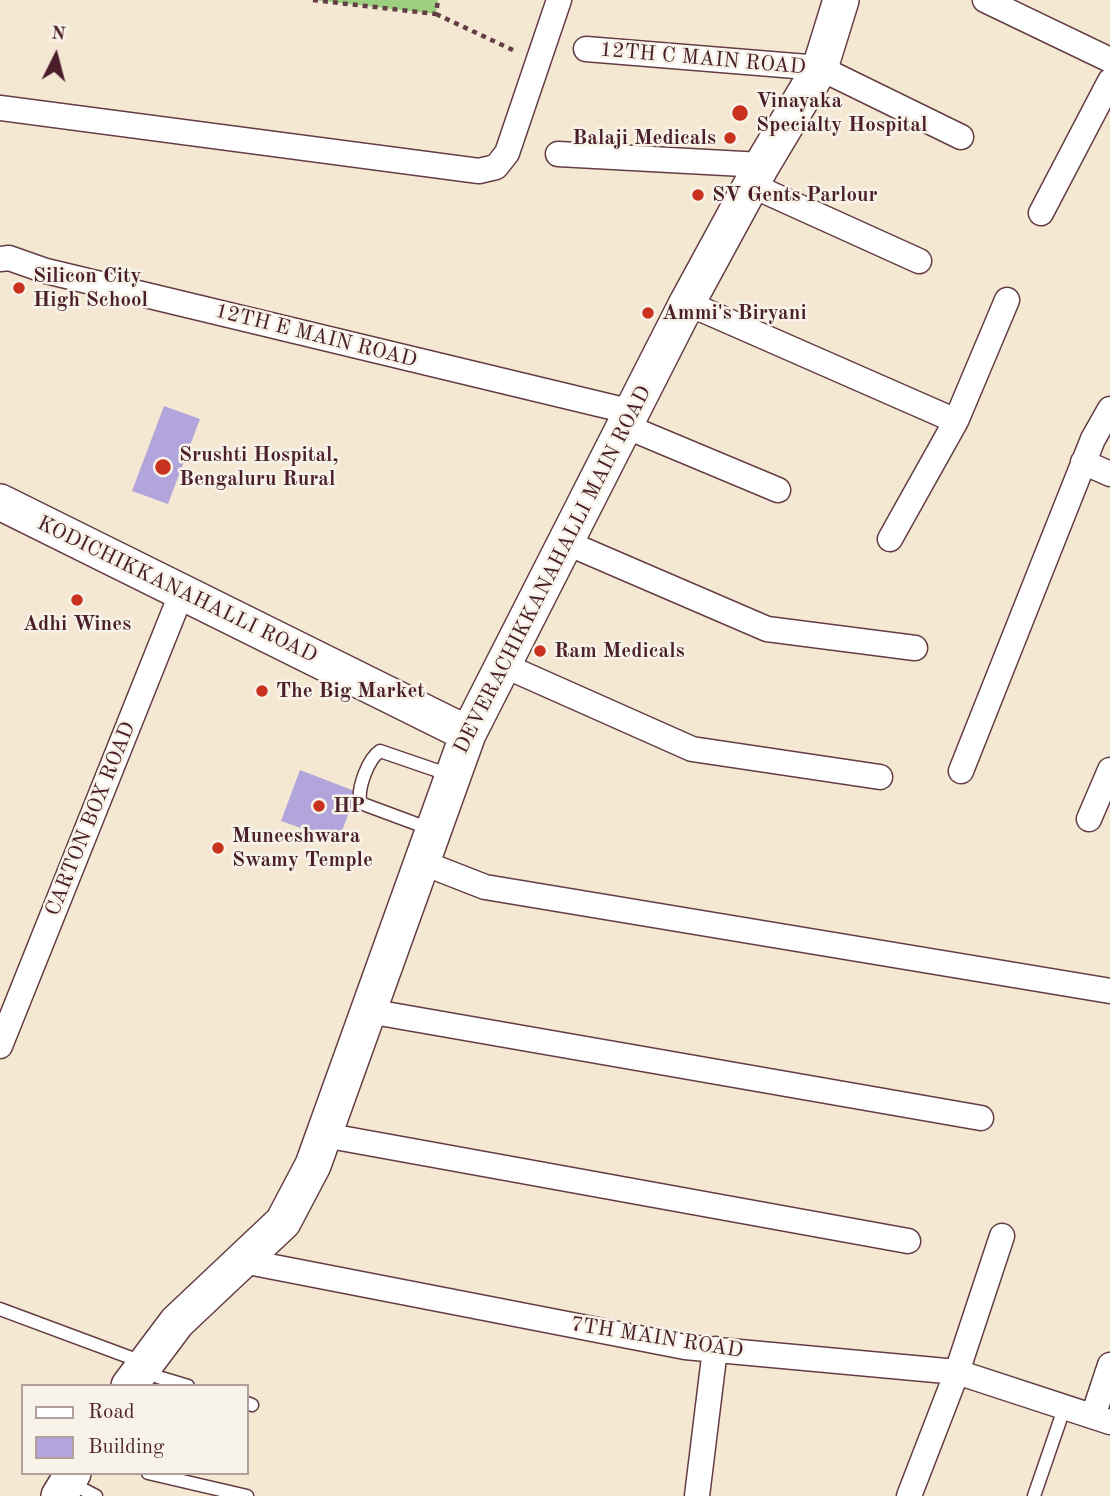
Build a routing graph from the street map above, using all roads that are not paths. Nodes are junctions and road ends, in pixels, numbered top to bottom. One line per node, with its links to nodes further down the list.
1 (559, 0): 8 (street)
2 (841, 0): 6 (street, DEVERACHIKKANAHALLI MAIN ROAD)
3 (985, 0): 5 (street)
4 (586, 49): 6 (street, 12TH C MAIN ROAD)
5 (1110, 60)
6 (820, 68): 9 (street); 11 (street, DEVERACHIKKANAHALLI MAIN ROAD)
7 (1110, 81): 12 (street)
8 (0, 108)
9 (961, 137)
10 (558, 154): 11 (street)
11 (757, 175): 14 (street); 16 (street, DEVERACHIKKANAHALLI MAIN ROAD)
12 (1041, 213)
13 (0, 259): 18 (street, 12TH E MAIN ROAD)
14 (919, 261)
15 (1007, 300): 19 (street)
16 (687, 303): 18 (street, DEVERACHIKKANAHALLI MAIN ROAD); 19 (street)
17 (1110, 409): 20 (street)
18 (629, 419): 22 (street, 12TH E MAIN ROAD); 25 (street, DEVERACHIKKANAHALLI MAIN ROAD)
19 (956, 421): 24 (street)
20 (1083, 463): 21 (street); 31 (street)
21 (1110, 474)
22 (778, 490)
23 (0, 502): 26 (street, KODICHIKKANAHALLI ROAD)
24 (890, 540)
25 (565, 542): 27 (street); 28 (street, DEVERACHIKKANAHALLI MAIN ROAD)
26 (182, 592): 29 (street, KODICHIKKANAHALLI ROAD); 39 (street, CARTON BOX ROAD)
27 (915, 648)
28 (503, 665): 29 (street, DEVERACHIKKANAHALLI MAIN ROAD); 33 (street)
29 (468, 734): 32 (street, DEVERACHIKKANAHALLI MAIN ROAD)
30 (1110, 770): 34 (street)
31 (961, 771)
32 (452, 776): 35 (street, DEVERACHIKKANAHALLI MAIN ROAD); 35 (lane)
33 (880, 777)
34 (1089, 819)
35 (433, 830): 36 (street, DEVERACHIKKANAHALLI MAIN ROAD)
36 (421, 862): 37 (street); 38 (street, DEVERACHIKKANAHALLI MAIN ROAD)
37 (1110, 991)
38 (368, 1011): 40 (street); 41 (street, DEVERACHIKKANAHALLI MAIN ROAD)
39 (0, 1045)
40 (981, 1118)
41 (324, 1135): 43 (street); 44 (street, DEVERACHIKKANAHALLI MAIN ROAD)
42 (1002, 1236): 48 (street)
43 (908, 1241)
44 (243, 1261): 46 (street, 7TH MAIN ROAD); 49 (street, DEVERACHIKKANAHALLI MAIN ROAD)
45 (0, 1309): 49 (lane)
46 (715, 1349): 48 (street, 7TH MAIN ROAD); 56 (street)
47 (1110, 1365): 52 (street)
48 (957, 1372): 51 (street, 7TH MAIN ROAD); 57 (street)
49 (137, 1375): 50 (lane)
50 (181, 1384)
51 (1065, 1406): 52 (street, 7TH MAIN ROAD); 58 (lane)
52 (1102, 1419)
53 (155, 1475): 54 (lane)
54 (217, 1493): 55 (lane)
55 (247, 1496)
56 (697, 1496)
57 (909, 1496)
58 (1034, 1496)

